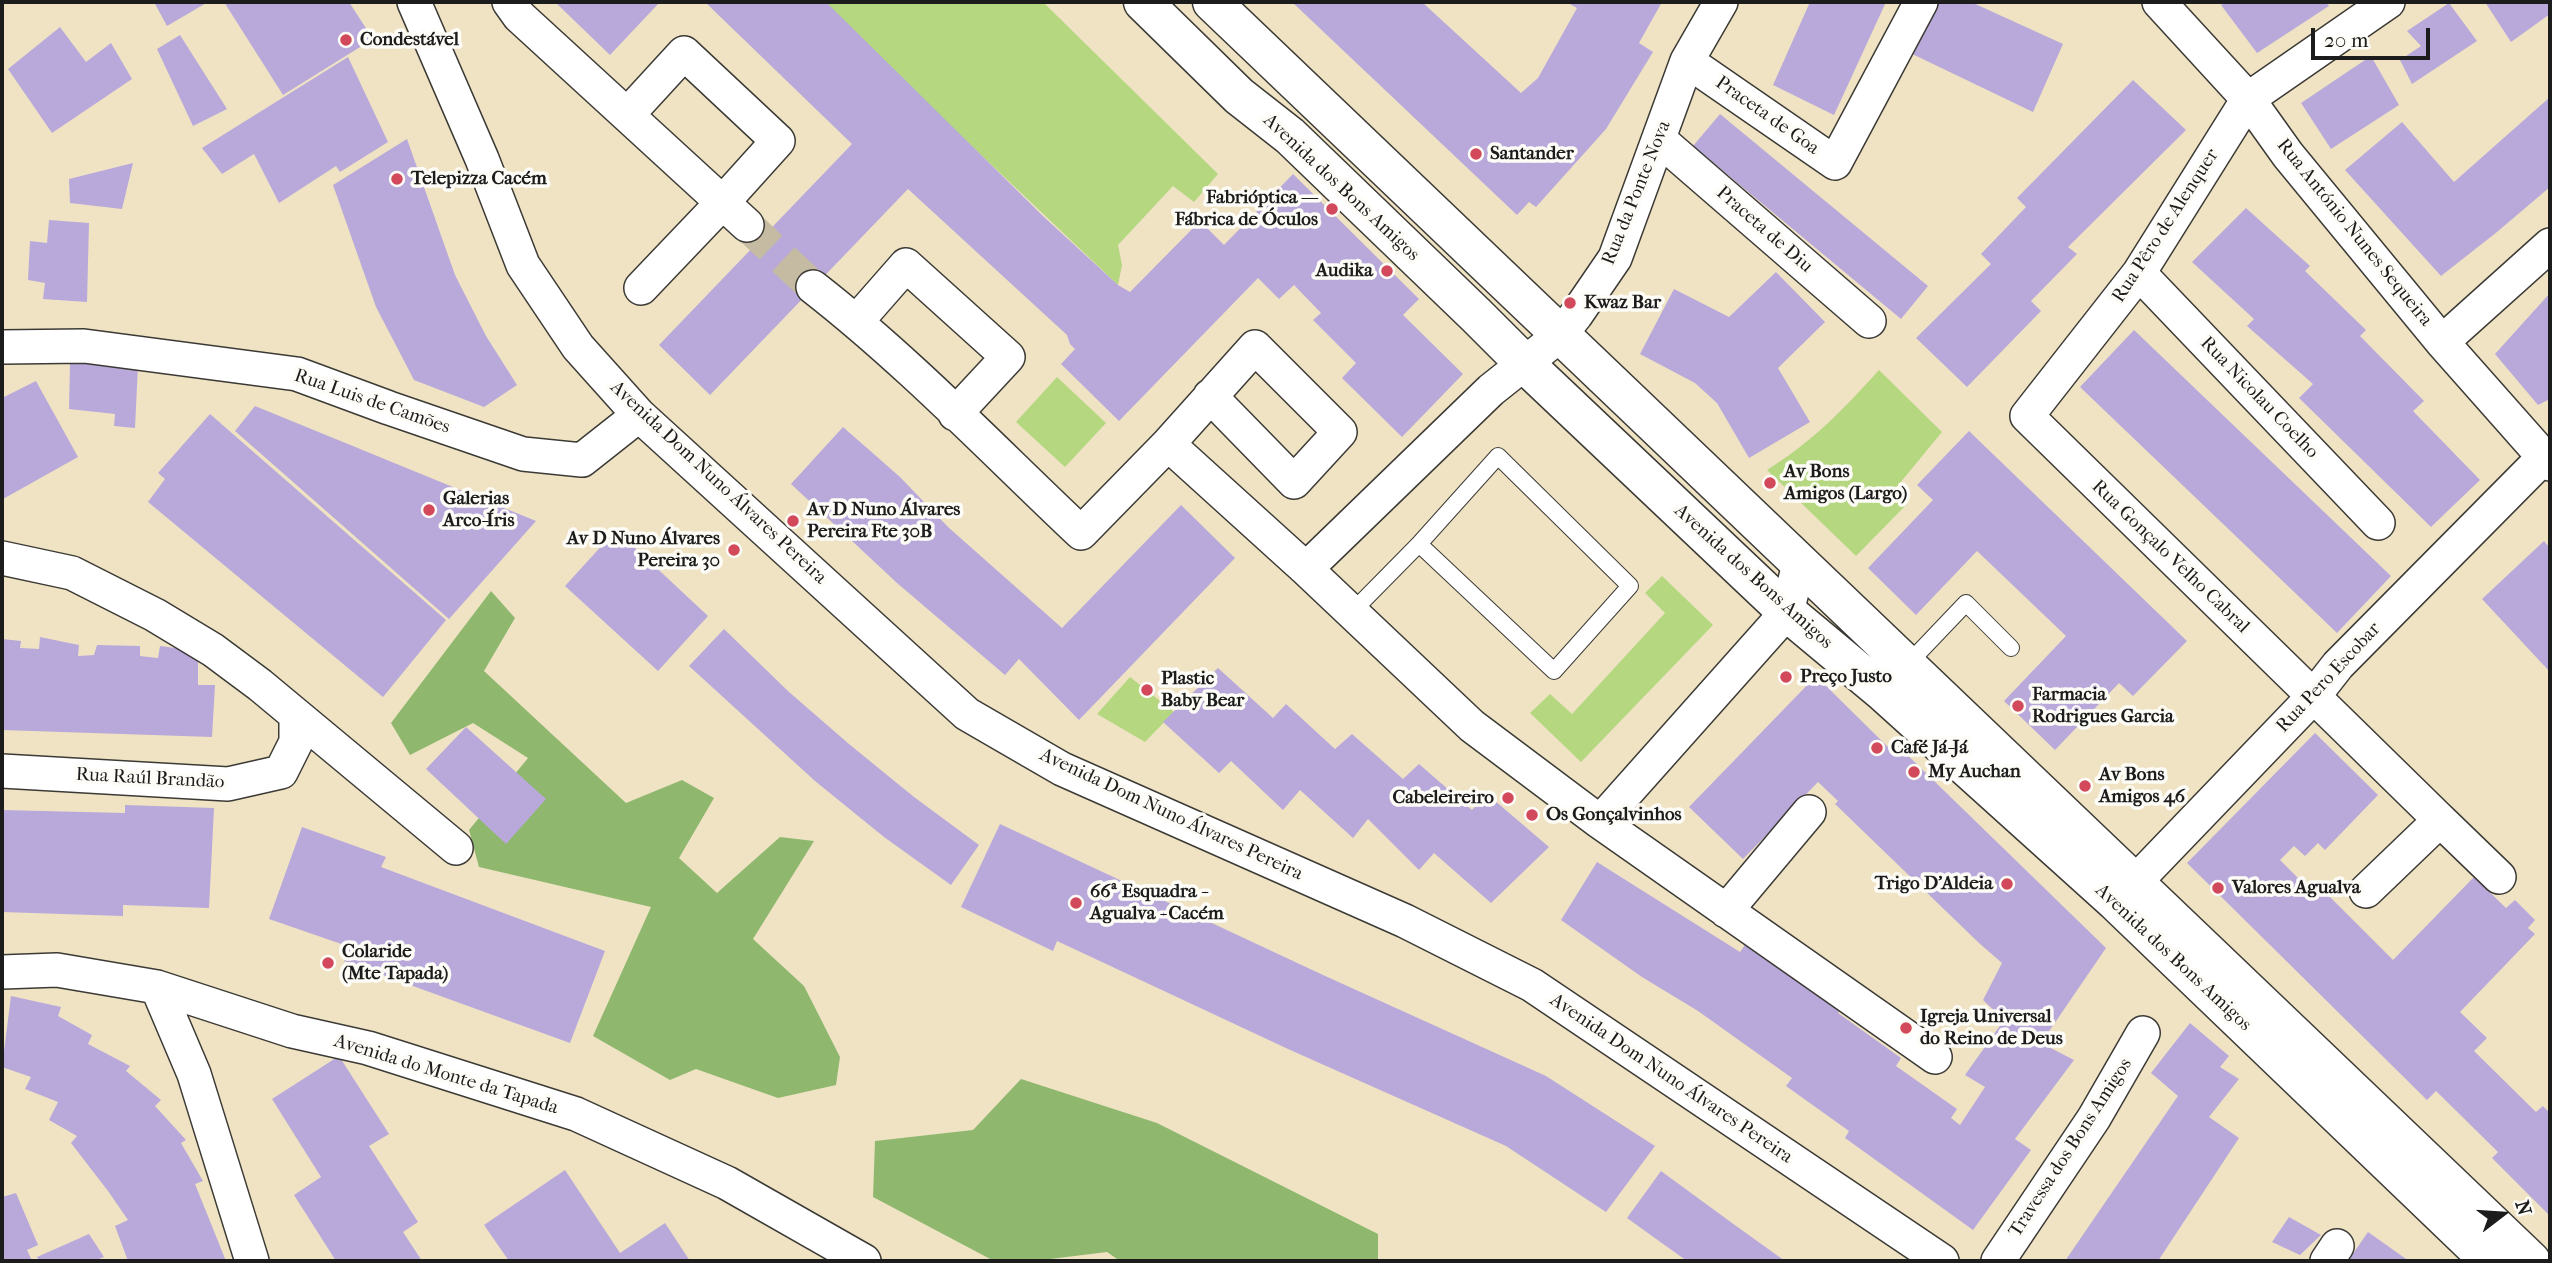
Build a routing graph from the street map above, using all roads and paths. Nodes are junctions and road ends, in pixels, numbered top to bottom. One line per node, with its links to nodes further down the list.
1 (414, 2): 27 (street, Avenida Dom Nuno Álvares Pereira)
2 (509, 2): 11 (street)
3 (1143, 2): 24 (main road, Avenida dos Bons Amigos)
4 (1212, 2): 21 (main road, Avenida dos Bons Amigos)
5 (1721, 2): 9 (street, Rua da Ponte Nova)
6 (1921, 2): 9 (street, Praceta de Goa)
7 (2159, 2): 10 (street, Rua António Nunes Sequeira)
8 (2388, 2): 10 (street)
9 (1687, 61): 12 (street, Rua da Ponte Nova)
10 (2248, 99): 16 (street, Rua Pêro de Alenquer); 22 (street, Rua António Nunes Sequeira)
11 (628, 114): 13 (street); 13 (street)
12 (1660, 140): 19 (street, Praceta de Diu); 21 (street, Rua da Ponte Nova)
13 (723, 202): 14 (street); 18 (street)
14 (747, 225)
15 (2550, 245): 22 (street)
16 (2139, 273): 28 (street, Rua Pêro de Alenquer); 31 (street, Rua Nicolau Coelho)
17 (813, 287): 20 (street)
18 (641, 288)
19 (1869, 321)
20 (856, 322): 26 (street); 26 (street)
21 (1559, 336): 24 (street, Rua da Ponte Nova); 34 (main road, Avenida dos Bons Amigos)
22 (2442, 342): 30 (street, Rua António Nunes Sequeira)
23 (2, 347): 27 (street, Rua Luis de Camões)
24 (1525, 365): 35 (street, Rua da Ponte Nova); 36 (main road, Avenida dos Bons Amigos)
25 (1210, 396): 29 (street)
26 (955, 414): 29 (street)
27 (639, 415): 57 (street, Avenida Dom Nuno Álvares Pereira)
28 (2027, 416): 40 (street, Rua Gonçalo Velho Cabral)
29 (1168, 444): 35 (street)
30 (2547, 460): 40 (street, Rua Pero Escobar)
31 (2378, 523)
32 (1419, 544): 32 (lane); 37 (lane)
33 (2, 558): 41 (street)
34 (1799, 564): 36 (street); 39 (main road, Avenida dos Bons Amigos)
35 (1306, 569): 37 (street)
36 (1787, 612): 39 (main road, Avenida dos Bons Amigos); 45 (street)
37 (1351, 613): 45 (street)
38 (2011, 648): 39 (lane)
39 (1894, 679): 49 (main road, Avenida dos Bons Amigos)
40 (2312, 697): 44 (street, Rua Gonçalo Velho Cabral); 49 (street, Rua Pero Escobar)
41 (296, 716): 42 (street, Rua Raúl Brandão); 46 (street)
42 (2, 771)
43 (1809, 812): 50 (street)
44 (2440, 820): 47 (street, Rua Gonçalo Velho Cabral); 48 (street)
45 (1600, 822): 50 (street)
46 (456, 848)
47 (2500, 877)
48 (2366, 891)
49 (2126, 892): 59 (main road, Avenida dos Bons Amigos); 60 (main road, Avenida dos Bons Amigos)
50 (1726, 911): 54 (street)
51 (2, 972): 52 (street, Avenida do Monte da Tapada)
52 (158, 987): 55 (street); 56 (street, Avenida do Monte da Tapada)
53 (2143, 1033): 58 (street, Travessa dos Bons Amigos)
54 (1935, 1057)
55 (252, 1261)
56 (864, 1261)
57 (1942, 1261)
58 (1998, 1261)
59 (2490, 1261)
60 (2531, 1261)

